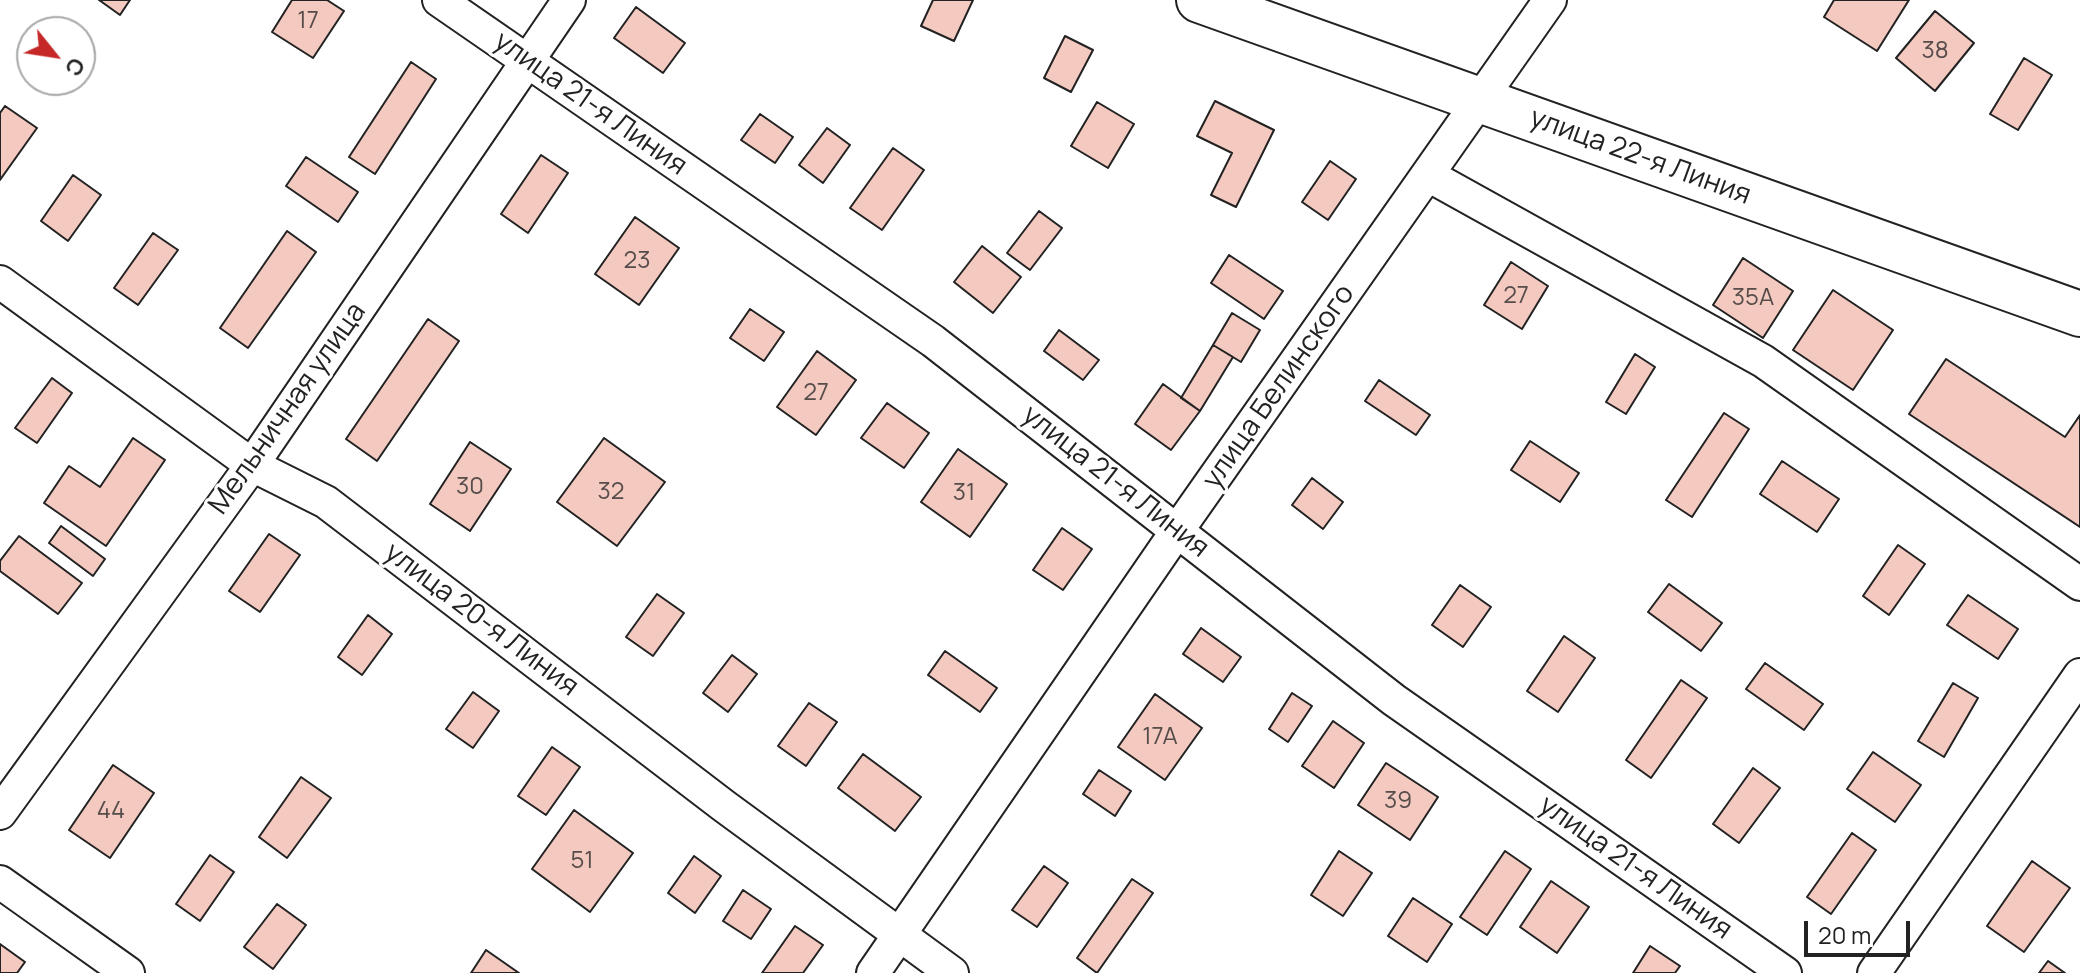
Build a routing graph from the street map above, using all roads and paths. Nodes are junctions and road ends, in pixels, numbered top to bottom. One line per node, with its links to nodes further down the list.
1 (439, 0): 5 (street, улица 21-я Линия)
2 (569, 0): 5 (street, Мельничная улица)
3 (1199, 0): 6 (main road, улица 22-я Линия)
4 (1550, 0): 6 (street, улица Белинского)
5 (526, 60): 10 (street, Мельничная улица); 11 (street, улица 21-я Линия)
6 (1480, 99): 7 (street, улица Белинского); 9 (main road, улица 22-я Линия)
7 (1428, 175): 11 (street, улица Белинского); 12 (street)
8 (0, 282): 10 (street, улица 20-я Линия)
9 (2080, 314)
10 (252, 465): 14 (street, Мельничная улица); 16 (street, улица 20-я Линия)
11 (1177, 531): 16 (street, улица Белинского); 20 (street, улица 21-я Линия)
12 (2080, 584)
13 (2080, 675): 21 (street)
14 (0, 813)
15 (0, 882): 17 (street)
16 (900, 935): 18 (street, улица Белинского); 19 (street, улица 20-я Линия)
17 (128, 973)
18 (873, 973)
19 (952, 973)
20 (1785, 973)
21 (1874, 973)

